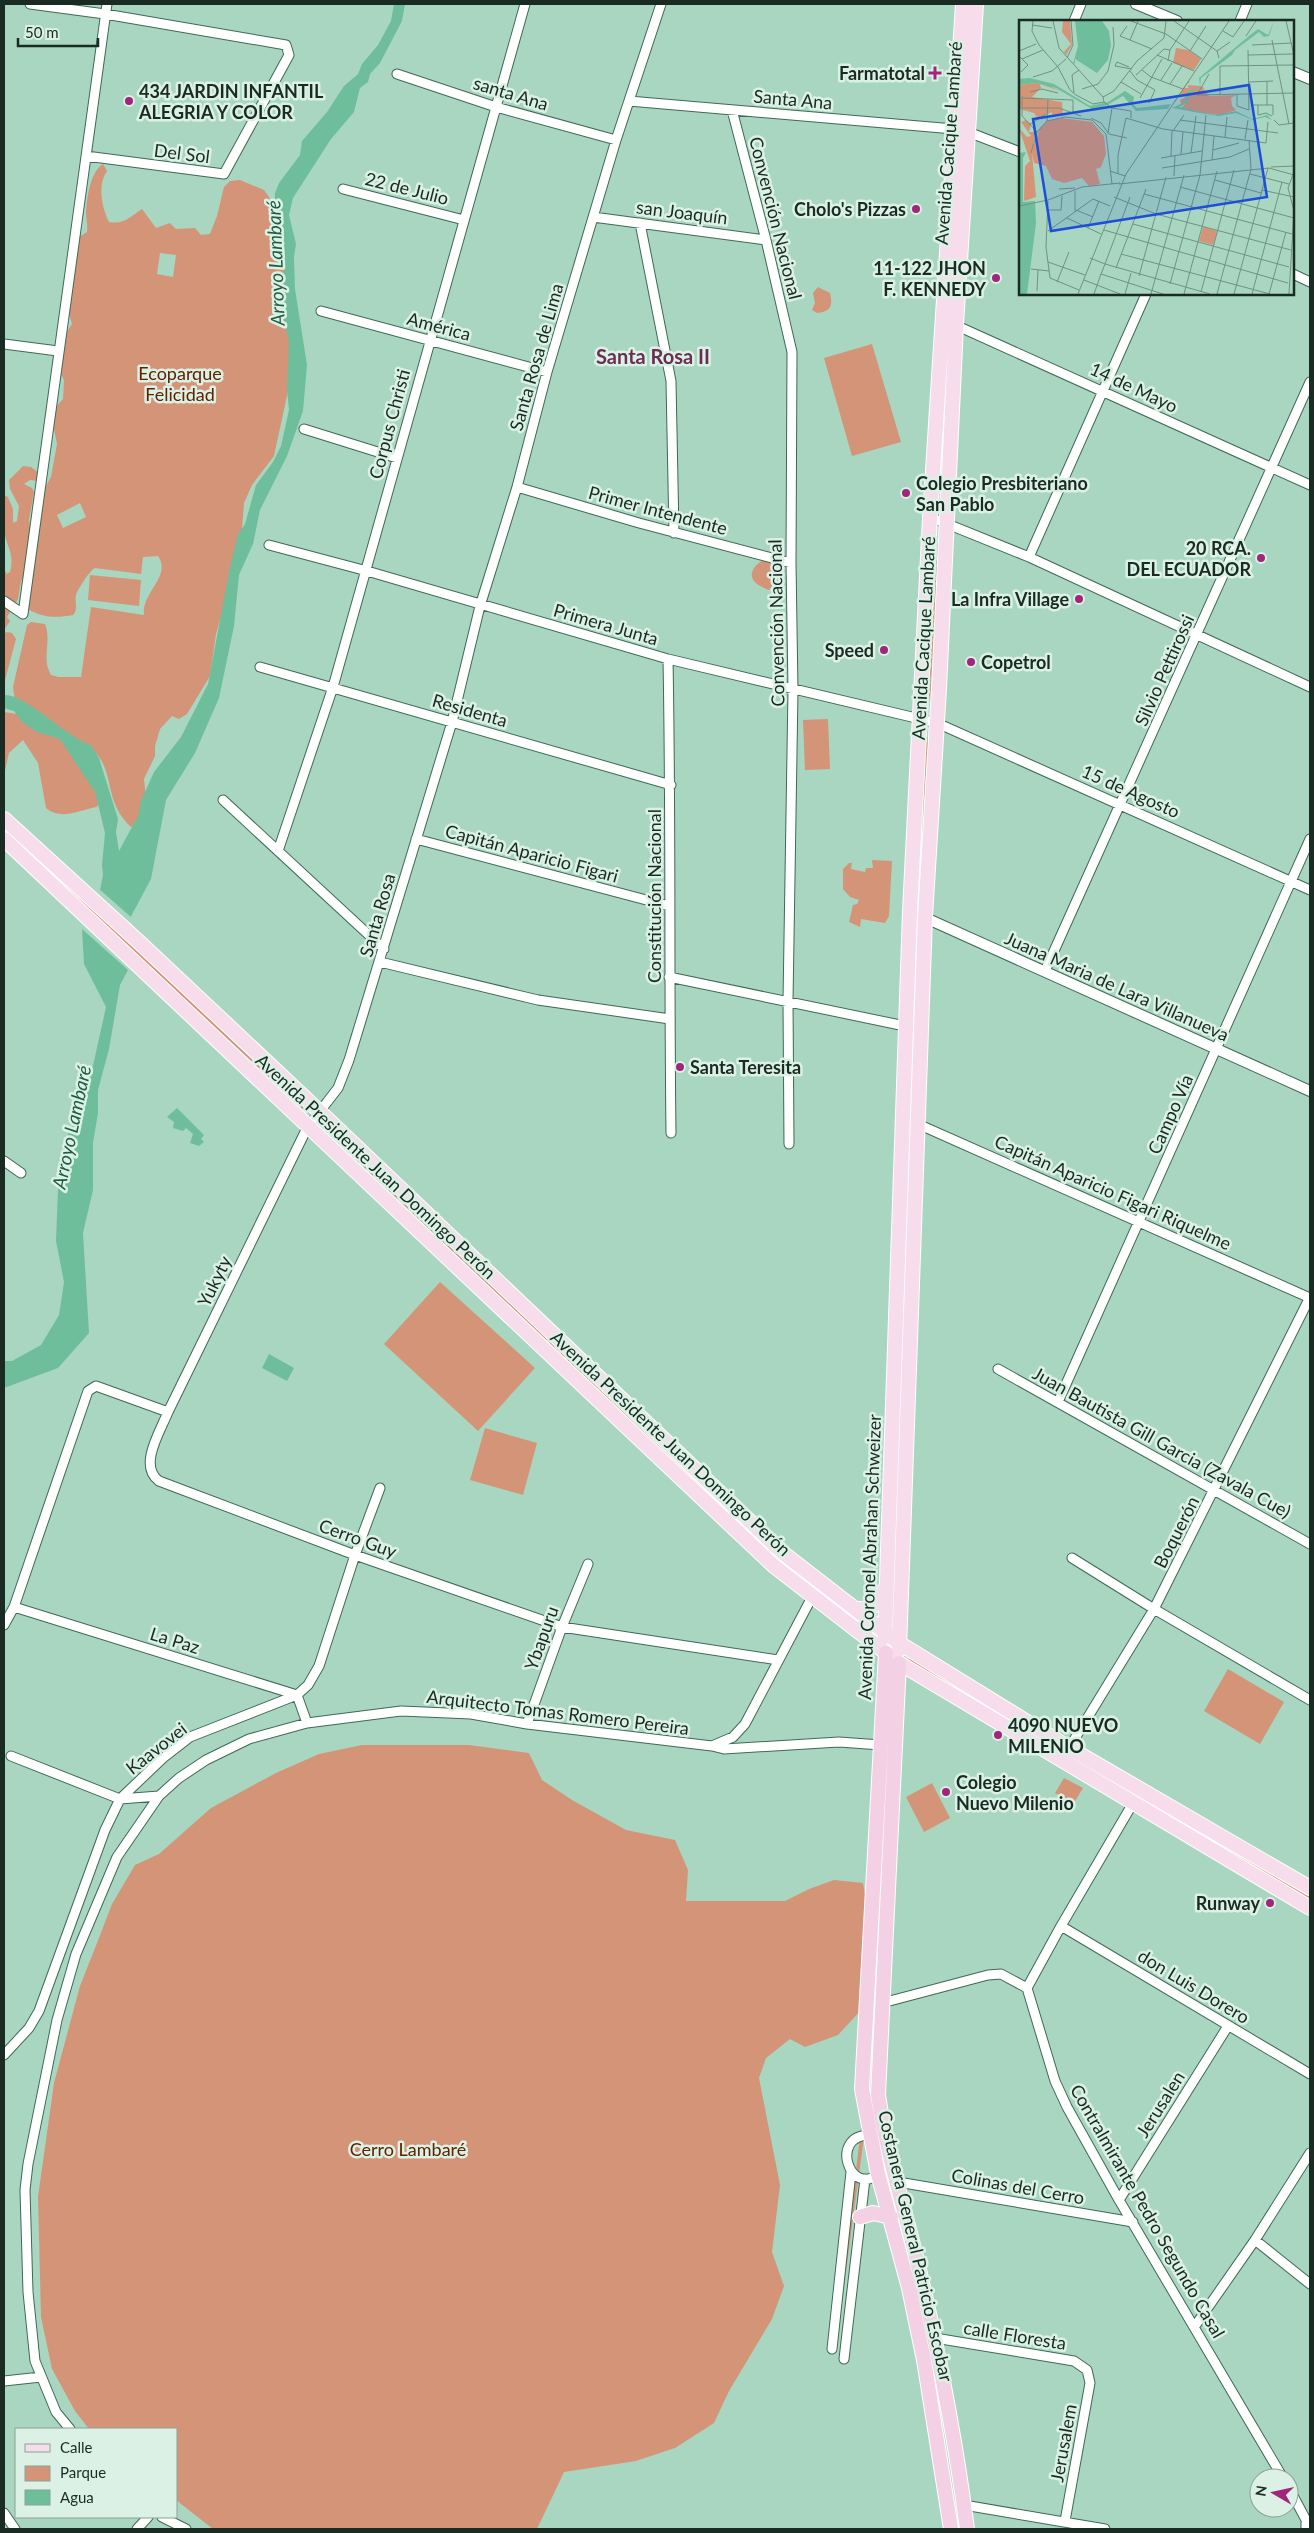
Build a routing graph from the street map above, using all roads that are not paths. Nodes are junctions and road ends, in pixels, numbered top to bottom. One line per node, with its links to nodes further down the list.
1 (30, 4): 10 (street)
2 (107, 4): 10 (street)
3 (525, 4): 18 (street, Corpus Christi)
4 (662, 4): 17 (street, Santa Rosa de Lima)
5 (963, 4): 20 (main road, Avenida Cacique Lambaré)
6 (976, 4): 20 (main road, Avenida Cacique Lambaré)
7 (1081, 4): 11 (street)
8 (1136, 4): 12 (street)
9 (1247, 4): 13 (street)
10 (105, 14): 23 (street); 23 (street, Del Sol)
11 (1074, 20)
12 (1175, 20)
13 (1240, 20)
14 (1294, 72): 16 (street)
15 (397, 74): 18 (street, santa Ana)
16 (1310, 80)
17 (630, 101): 19 (street, Santa Ana); 21 (street, Santa Rosa de Lima)
18 (496, 107): 21 (street, santa Ana); 26 (street, Corpus Christi)
19 (732, 110): 20 (street, Santa Ana); 28 (street, Convención Nacional)
20 (961, 131): 22 (street, Santa Ana); 33 (main road, Avenida Cacique Lambaré)
21 (616, 140): 25 (street, Santa Rosa de Lima)
22 (1019, 150)
23 (86, 156): 36 (street)
24 (343, 188): 26 (street, 22 de Julio)
25 (593, 217): 27 (street, san Joaquín); 37 (street, Santa Rosa de Lima)
26 (464, 220): 34 (street, Corpus Christi)
27 (640, 223): 28 (street, san Joaquín); 47 (street)
28 (766, 240): 50 (street, Convención Nacional)
29 (1294, 274): 30 (street)
30 (1310, 282)
31 (1146, 295): 39 (street)
32 (321, 311): 34 (street, América)
33 (949, 322): 39 (street, 14 de Mayo); 45 (main road, Avenida Cacique Lambaré); 46 (main road, Avenida Cacique Lambaré)
34 (429, 340): 37 (street, América); 41 (street, Corpus Christi)
35 (4, 344): 36 (street)
36 (58, 351): 52 (street)
37 (547, 372): 44 (street, Santa Rosa de Lima)
38 (1310, 382): 42 (street, Silvio Pettirossi)
39 (1103, 391): 42 (street, 14 de Mayo); 49 (street)
40 (304, 429): 41 (street)
41 (397, 458): 51 (street, Corpus Christi)
42 (1272, 468): 43 (street, 14 de Mayo); 54 (street, Silvio Pettirossi)
43 (1310, 485)
44 (517, 487): 47 (street, Primer Intendente); 53 (street, Santa Rosa de Lima)
45 (930, 517): 46 (street); 60 (main road, Avenida Cacique Lambaré)
46 (948, 523): 49 (street); 62 (main road, Avenida Cacique Lambaré)
47 (674, 533): 50 (street, Primer Intendente)
48 (269, 545): 51 (street, Primera Junta)
49 (1029, 557): 54 (street)
50 (791, 563): 59 (street, Convención Nacional)
51 (366, 570): 53 (street, Primera Junta); 57 (street, Corpus Christi)
52 (4, 601)
53 (480, 606): 55 (street, Primera Junta); 61 (street, Santa Rosa de Lima)
54 (1197, 635): 58 (street); 65 (street, Silvio Pettirossi)
55 (668, 659): 59 (street, Primera Junta); 63 (street, Constitución Nacional)
56 (260, 667): 57 (street, Residenta)
57 (333, 687): 61 (street, Residenta); 70 (street, Corpus Christi)
58 (1310, 687)
59 (793, 690): 60 (street, Primera Junta); 80 (street, Convención Nacional)
60 (920, 718): 62 (street, Primera Junta); 74 (main road, Avenida Cacique Lambaré)
61 (452, 722): 63 (street, Residenta); 68 (street, Santa Rosa)
62 (937, 723): 65 (street, 15 de Agosto); 75 (main road, Avenida Cacique Lambaré)
63 (671, 785): 73 (street, Constitución Nacional)
64 (223, 800): 70 (street)
65 (1122, 804): 71 (street, 15 de Agosto); 78 (street, Silvio Pettirossi)
66 (4, 819): 85 (main road, Avenida Presidente Juan Domingo Perón)
67 (4, 839): 88 (main road, Avenida Presidente Juan Domingo Perón)
68 (416, 839): 73 (street, Capitán Aparicio Figari); 76 (street, Santa Rosa)
69 (1310, 839): 71 (street, Campo Vía)
70 (278, 851): 76 (street)
71 (1291, 881): 72 (street, 15 de Agosto); 83 (street, Campo Vía)
72 (1310, 890)
73 (669, 906): 79 (street, Constitución Nacional)
74 (910, 911): 75 (street, Juana Maria de Lara Villanueva); 82 (main road, Avenida Cacique Lambaré)
75 (925, 917): 78 (street, Juana Maria de Lara Villanueva); 87 (main road, Avenida Cacique Lambaré)
76 (384, 950): 77 (street, Santa Rosa)
77 (380, 962): 81 (street); 85 (street, Santa Rosa)
78 (1046, 972): 83 (street, Juana Maria de Lara Villanueva)
79 (669, 977): 80 (street); 81 (street, Constitución Nacional)
80 (788, 1001): 82 (street); 90 (street, Convención Nacional)
81 (670, 1019): 89 (street, Constitución Nacional)
82 (905, 1026): 86 (main road, Avenida Coronel Abrahan Schweizer)
83 (1216, 1050): 84 (street, Juana Maria de Lara Villanueva); 93 (street, Campo Vía)
84 (1310, 1091)
85 (320, 1112): 88 (street, Yukyty); 99 (main road, Avenida Presidente Juan Domingo Perón)
86 (902, 1117): 87 (street, Capitán Aparicio Figari Riquelme); 108 (main road, Avenida Coronel Abrahan Schweizer)
87 (917, 1124): 93 (street, Capitán Aparicio Figari Riquelme); 116 (main road, Avenida Coronel Abrahan Schweizer)
88 (307, 1128): 97 (street, Yukyty); 102 (main road, Avenida Presidente Juan Domingo Perón)
89 (671, 1133)
90 (789, 1144)
91 (4, 1160): 92 (street)
92 (21, 1173)
93 (1139, 1222): 94 (street, Capitán Aparicio Figari Riquelme); 96 (street, Campo Vía)
94 (1310, 1297): 101 (street, Boquerón)
95 (998, 1369): 96 (street, Juan Bautista Gill Garcia (Zavala Cue))
96 (1058, 1402): 101 (street, Juan Bautista Gill Garcia (Zavala Cue))
97 (168, 1412): 98 (street, Yukyty); 110 (street)
98 (149, 1469): 104 (street, Cerro Guy)
99 (710, 1486): 102 (main road); 107 (main road, Avenida Presidente Juan Domingo Perón)
100 (380, 1488): 104 (street, Kaavovei)
101 (1216, 1490): 103 (street, Juan Bautista Gill Garcia (Zavala Cue)); 111 (street, Boquerón)
102 (698, 1495): 109 (main road, Avenida Presidente Juan Domingo Perón)
103 (1310, 1544)
104 (355, 1555): 114 (street, Cerro Guy); 120 (street, Kaavovei)
105 (1072, 1558): 111 (street)
106 (588, 1564): 114 (street, Ybapuru)
107 (818, 1580): 109 (street, Arquitecto Tomas Romero Pereira); 112 (main road, Avenida Presidente Juan Domingo Perón)
108 (887, 1584): 112 (main road); 115 (main road, Avenida Coronel Abrahan Schweizer)
109 (812, 1596): 117 (main road, Avenida Presidente Juan Domingo Perón); 118 (street, Arquitecto Tomas Romero Pereira)
110 (14, 1607): 113 (street); 120 (street, La Paz)
111 (1154, 1609): 121 (street); 127 (street, Boquerón)
112 (858, 1610): 115 (main road, Avenida Presidente Juan Domingo Perón)
113 (4, 1626)
114 (562, 1627): 118 (street, Cerro Guy); 123 (street, Ybapuru)
115 (885, 1633): 116 (main road, Avenida Presidente Juan Domingo Perón); 117 (main road, Avenida Coronel Abrahan Schweizer)
116 (899, 1643): 119 (main road, Avenida Coronel Abrahan Schweizer); 127 (main road, Avenida Presidente Juan Domingo Perón)
117 (886, 1653): 119 (main road, Avenida Presidente Juan Domingo Perón); 124 (highway, Avenida Coronel Abrahan Schweizer)
118 (778, 1660): 125 (street, Arquitecto Tomas Romero Pereira)
119 (899, 1663): 126 (main road, Avenida Presidente Juan Domingo Perón); 136 (highway, Avenida Coronel Abrahan Schweizer)
120 (297, 1695): 122 (street); 130 (street, Kaavovei)
121 (1310, 1700)
122 (307, 1723): 123 (street, Arquitecto Tomas Romero Pereira); 129 (street, Arquitecto Tomas Romero Pereira)
123 (527, 1724): 125 (street, Arquitecto Tomas Romero Pereira)
124 (881, 1745): 125 (street, Arquitecto Tomas Romero Pereira); 140 (highway, Avenida Coronel Abrahan Schweizer)
125 (712, 1746)
126 (1040, 1748): 127 (street); 131 (main road, Avenida Presidente Juan Domingo Perón)
127 (1069, 1748): 132 (main road, Avenida Presidente Juan Domingo Perón)
128 (11, 1756): 130 (street)
129 (159, 1796): 130 (street); 160 (street, Arquitecto Tomas Romero Pereira)
130 (120, 1799): 138 (street, Kaavovei)
131 (1133, 1803): 133 (main road, Avenida Presidente Juan Domingo Perón); 134 (street)
132 (1310, 1888)
133 (1310, 1908)
134 (1061, 1926): 135 (street); 137 (street, don Luis Dorero)
135 (1028, 1988): 136 (street); 148 (street, Contralmirante Pedro Segundo Casal)
136 (882, 2003): 141 (highway, Avenida Coronel Abrahan Schweizer)
137 (1228, 2026): 139 (street, don Luis Dorero); 148 (street, Jerusalen)
138 (4, 2055)
139 (1310, 2074)
140 (862, 2089): 142 (highway, Costanera General Patricio Escobar)
141 (878, 2095): 144 (highway); 147 (highway, Costanera General Patricio Escobar)
142 (869, 2135): 144 (highway); 145 (street); 146 (highway, Costanera General Patricio Escobar)
143 (1310, 2153): 152 (street)
144 (882, 2154): 146 (highway); 153 (highway)
145 (851, 2172): 146 (street); 157 (street)
146 (872, 2176): 149 (street); 150 (highway, Costanera General Patricio Escobar)
147 (898, 2182): 151 (street, Colinas del Cerro); 153 (highway, Costanera General Patricio Escobar)
148 (1119, 2200): 151 (street, Contralmirante Pedro Segundo Casal)
149 (860, 2217): 150 (highway); 158 (street)
150 (892, 2217): 173 (highway, Costanera General Patricio Escobar)
151 (1133, 2222): 155 (street, Contralmirante Pedro Segundo Casal)
152 (1255, 2240): 154 (street); 155 (street)
153 (915, 2253): 156 (highway, Costanera General Patricio Escobar)
154 (1310, 2284)
155 (1195, 2326): 163 (street, Contralmirante Pedro Segundo Casal)
156 (935, 2338): 159 (street, calle Floresta); 164 (highway, Costanera General Patricio Escobar)
157 (832, 2349)
158 (844, 2359)
159 (1087, 2370): 169 (street, Jerusalem)
160 (41, 2377): 161 (street); 162 (street, Arquitecto Tomas Romero Pereira)
161 (4, 2381)
162 (69, 2428)
163 (1278, 2468)
164 (964, 2505): 169 (street); 174 (highway, Costanera General Patricio Escobar)
165 (1299, 2507): 176 (street)
166 (4, 2513): 170 (street)
167 (147, 2518): 171 (street)
168 (164, 2518): 172 (street)
169 (1066, 2521): 175 (street)
170 (15, 2529)
171 (137, 2529)
172 (186, 2529)
173 (951, 2529)
174 (967, 2529)
175 (1106, 2529)
176 (1306, 2529)

